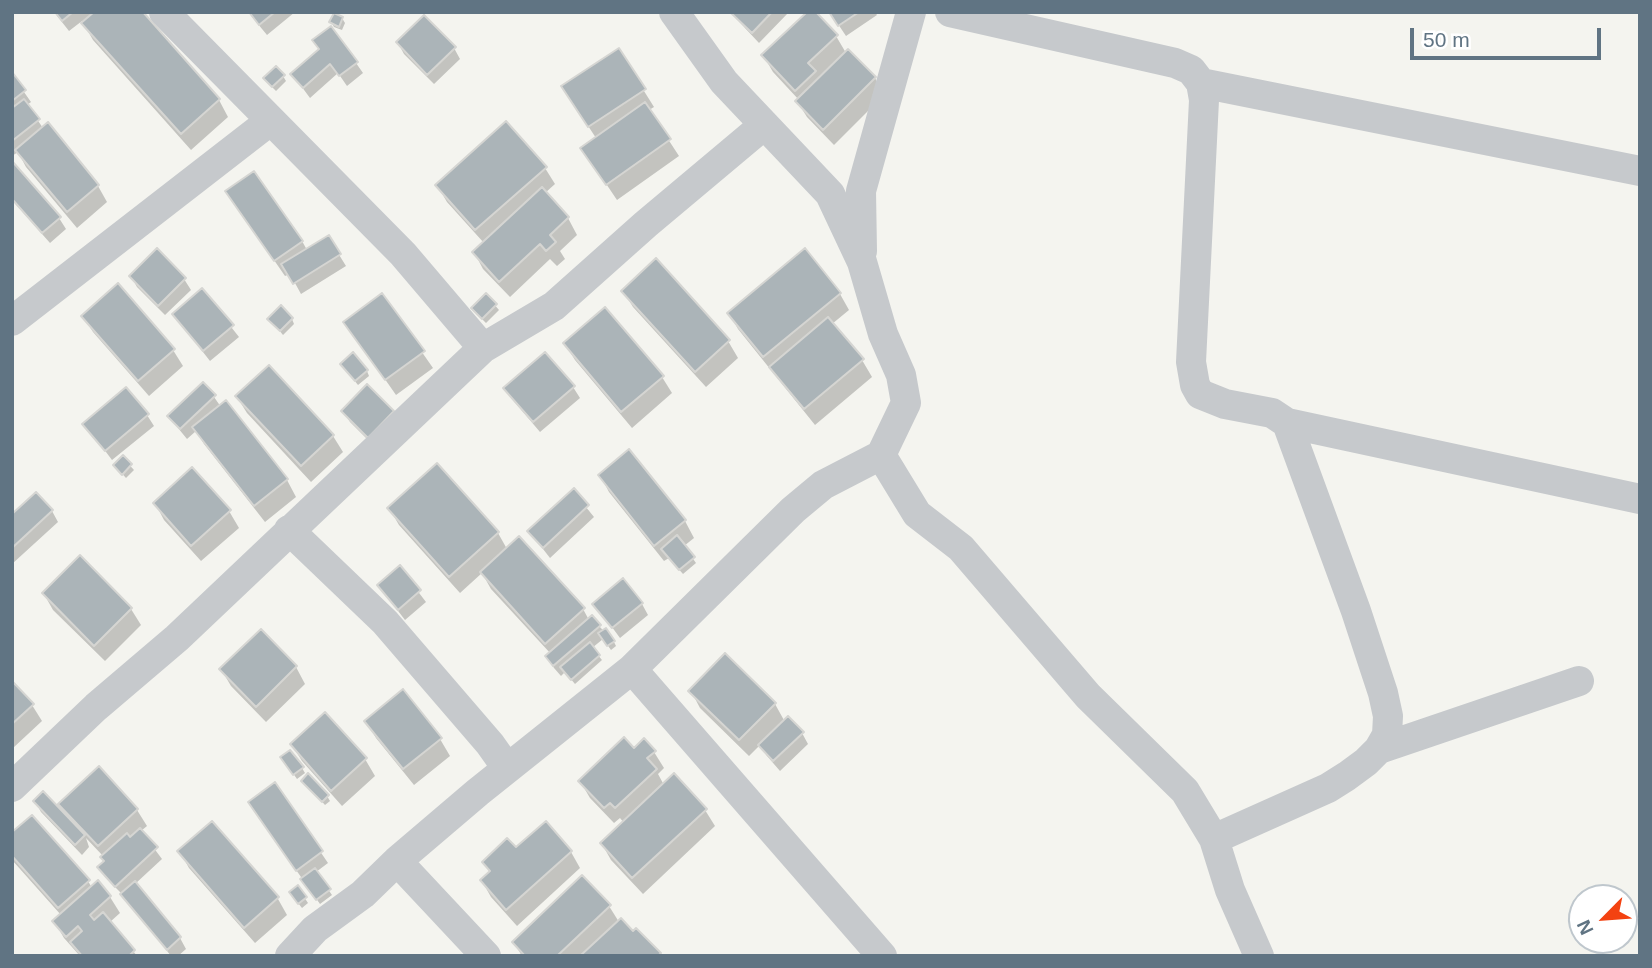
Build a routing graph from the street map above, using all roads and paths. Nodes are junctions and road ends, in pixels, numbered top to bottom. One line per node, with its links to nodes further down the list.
1 (164, 12): 6 (street)
2 (674, 12): 7 (street)
3 (911, 12): 9 (street)
4 (950, 12): 5 (street)
5 (1201, 83): 8 (street); 12 (street)
6 (270, 121): 10 (street); 11 (street)
7 (764, 125): 9 (street); 11 (street)
8 (1640, 171)
9 (862, 262): 13 (street)
10 (12, 321)
11 (483, 348): 15 (street)
12 (1287, 423): 14 (street); 18 (street)
13 (881, 455): 16 (street); 21 (street)
14 (1640, 499)
15 (289, 530): 19 (street); 20 (street)
16 (632, 669): 19 (street); 25 (street)
17 (1579, 681): 18 (street)
18 (1378, 749): 21 (street)
19 (507, 768): 22 (street)
20 (12, 786)
21 (1214, 839): 26 (street)
22 (397, 861): 23 (street); 24 (street)
23 (290, 956)
24 (486, 956)
25 (882, 956)
26 (1259, 956)

